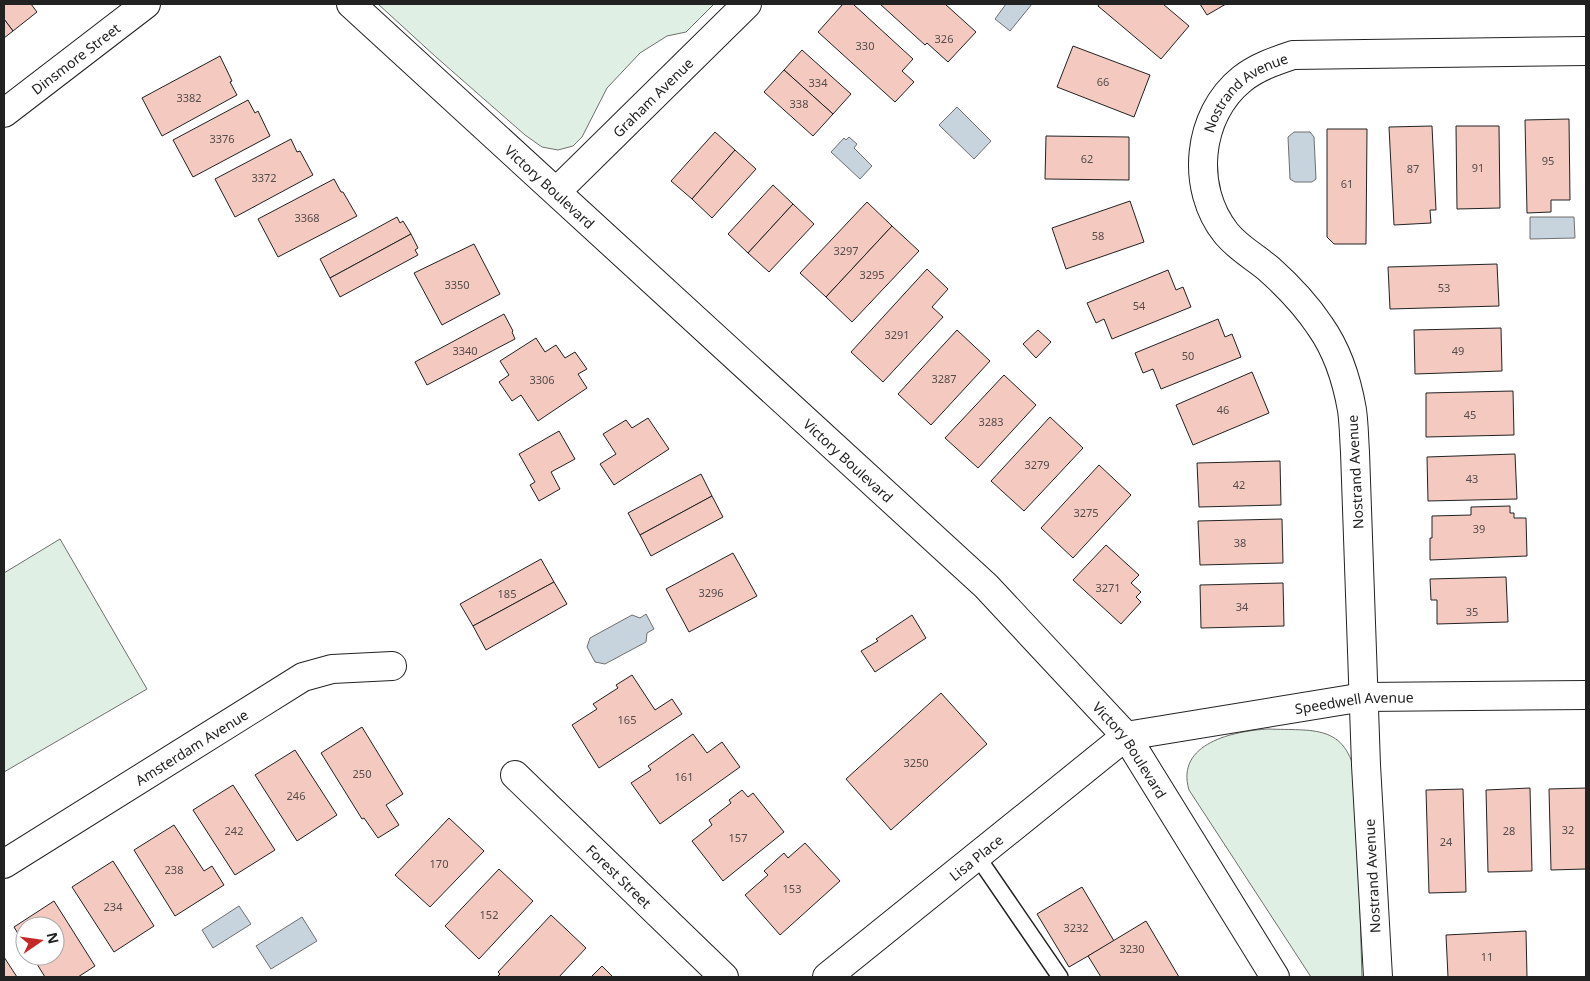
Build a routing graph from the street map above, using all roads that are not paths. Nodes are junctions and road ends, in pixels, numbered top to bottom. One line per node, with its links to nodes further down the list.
1 (146, 4): 5 (street, Dinsmore Street)
2 (352, 4): 6 (street, Victory Boulevard)
3 (746, 4): 6 (street, Graham Avenue)
4 (1586, 51): 9 (street, Nostrand Avenue)
5 (4, 113)
6 (557, 191): 10 (street, Victory Boulevard)
7 (392, 666): 13 (street, Amsterdam Avenue)
8 (1586, 695): 9 (street, Speedwell Avenue)
9 (1364, 697): 10 (street, Speedwell Avenue); 18 (street, Nostrand Avenue)
10 (1126, 736): 12 (street, Lisa Place); 17 (street, Victory Boulevard)
11 (515, 775): 14 (street, Forest Street)
12 (977, 856): 15 (street, Lisa Place); 16 (lane)
13 (4, 864)
14 (724, 977)
15 (827, 977)
16 (1060, 977)
17 (1275, 977)
18 (1378, 977)

